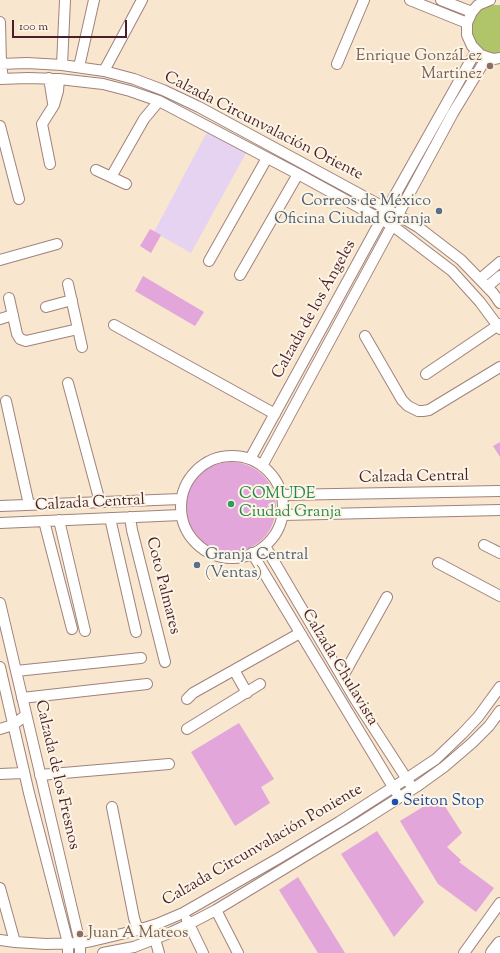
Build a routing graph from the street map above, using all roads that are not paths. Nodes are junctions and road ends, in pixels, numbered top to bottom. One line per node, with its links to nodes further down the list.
1 (65, 0): 16 (street)
2 (94, 0): 17 (street)
3 (142, 0): 18 (street)
4 (364, 0): 15 (street)
5 (410, 0): 10 (street)
6 (441, 0): 8 (street)
7 (490, 0): 8 (street)
8 (472, 12): 10 (street)
9 (0, 22): 14 (street)
10 (467, 23): 11 (street)
11 (476, 51): 12 (street); 32 (street, Calzada de los Ángeles)
12 (487, 57): 13 (street); 33 (street, Calzada de los Ángeles)
13 (500, 58)
14 (1, 64): 16 (street, Calzada Circunvalación Oriente); 19 (street)
15 (338, 64)
16 (62, 65): 17 (street, Calzada Circunvalación Oriente)
17 (79, 67): 18 (street, Calzada Circunvalación Oriente)
18 (104, 71): 22 (street, Calzada Circunvalación Oriente)
19 (2, 79): 20 (street, Calzada Circunvalación Oriente)
20 (54, 79): 21 (street, Calzada Circunvalación Oriente); 26 (street)
21 (154, 100): 24 (street, Calzada Circunvalación Oriente); 29 (street)
22 (215, 116): 24 (street); 32 (street, Calzada Circunvalación Oriente)
23 (0, 126): 31 (street)
24 (209, 128): 25 (street, Calzada Circunvalación Oriente)
25 (267, 158): 28 (street, Calzada Circunvalación Oriente); 38 (street)
26 (50, 164)
27 (96, 170): 29 (street)
28 (298, 174): 34 (street, Calzada Circunvalación Oriente); 40 (street)
29 (111, 177): 30 (street)
30 (126, 184)
31 (19, 199)
32 (387, 209): 33 (street, Calzada Circunvalación Oriente); 34 (street, Calzada de los Ángeles)
33 (398, 215): 35 (street, Calzada de los Ángeles); 42 (street, Calzada Circunvalación Oriente)
34 (381, 220): 35 (street, Calzada Circunvalación Oriente); 59 (street, Calzada de los Ángeles)
35 (393, 226): 51 (street, Calzada Circunvalación Oriente); 61 (street, Calzada de los Ángeles)
36 (57, 244): 37 (street)
37 (0, 260)
38 (209, 261)
39 (500, 262): 42 (street)
40 (240, 275)
41 (500, 276): 42 (street)
42 (483, 283): 46 (street, Calzada Circunvalación Oriente)
43 (68, 284): 45 (street)
44 (9, 298): 48 (street)
45 (72, 300): 47 (street); 52 (street)
46 (500, 303)
47 (46, 307)
48 (13, 315): 49 (street); 52 (street)
49 (0, 319)
50 (114, 325): 59 (street)
51 (499, 326): 56 (street)
52 (78, 329): 54 (street)
53 (365, 336): 55 (street)
54 (82, 347)
55 (500, 367)
56 (426, 374)
57 (68, 383): 65 (street)
58 (6, 401): 66 (street)
59 (275, 414): 60 (street, Calzada de los Ángeles)
60 (250, 459): 61 (street); 64 (street)
61 (262, 466): 63 (street)
62 (500, 491): 63 (street, Calzada Central)
63 (282, 495): 70 (street)
64 (181, 499): 65 (street, Calzada Central); 69 (street)
65 (100, 502): 66 (street, Calzada Central)
66 (29, 505): 67 (street, Calzada Central)
67 (0, 506)
68 (500, 510): 70 (street)
69 (181, 515): 71 (street, Calzada Central); 79 (street)
70 (282, 515): 77 (street)
71 (130, 517): 72 (street, Calzada Central); 89 (street, Coto Palmares)
72 (110, 518): 73 (street, Calzada Central); 86 (street)
73 (59, 520): 74 (street, Calzada Central); 85 (street)
74 (44, 521): 75 (street, Calzada Central); 84 (street)
75 (0, 522)
76 (484, 544): 78 (street)
77 (265, 546): 79 (street); 93 (street, Calzada Chulavista)
78 (500, 553)
79 (252, 554): 87 (street, Calzada Chulavista)
80 (438, 563): 81 (street)
81 (500, 596)
82 (387, 597): 93 (street)
83 (0, 603): 92 (street, Calzada de los Fresnos)
84 (72, 629)
85 (85, 631)
86 (136, 632)
87 (300, 633): 91 (street); 101 (street, Calzada Chulavista)
88 (141, 658): 92 (street)
89 (165, 662)
90 (0, 667): 105 (street, Calzada de los Fresnos)
91 (234, 670): 97 (street); 99 (street)
92 (16, 671): 98 (street, Calzada de los Fresnos)
93 (342, 676): 100 (street, Calzada Chulavista)
94 (147, 684): 98 (street)
95 (260, 684): 97 (street)
96 (500, 687): 104 (street, Calzada Circunvalación Poniente)
97 (247, 693): 108 (street)
98 (22, 698): 103 (street, Calzada de los Fresnos)
99 (187, 699)
100 (355, 699): 101 (street); 113 (street, Calzada Chulavista)
101 (344, 706): 114 (street, Calzada Chulavista)
102 (500, 711): 106 (street, Calzada Circunvalación Poniente)
103 (26, 715): 105 (street); 112 (street, Calzada de los Fresnos)
104 (478, 717): 106 (street); 113 (street, Calzada Circunvalación Poniente)
105 (13, 726): 107 (street); 110 (street, Calzada de los Fresnos)
106 (489, 726): 115 (street, Calzada Circunvalación Poniente)
107 (0, 729)
108 (187, 729)
109 (169, 764): 112 (street)
110 (24, 773): 111 (street); 130 (street, Calzada de los Fresnos)
111 (0, 774)
112 (40, 775): 131 (street, Calzada de los Fresnos)
113 (406, 779): 114 (street, Calzada Circunvalación Poniente); 115 (street, Calzada Chulavista)
114 (393, 787): 116 (street, Calzada Chulavista); 118 (street, Calzada Circunvalación Poniente)
115 (413, 789): 116 (street, Calzada Circunvalación Poniente)
116 (399, 798): 119 (street, Calzada Circunvalación Poniente)
117 (112, 806): 125 (street)
118 (338, 822): 119 (street); 123 (street, Calzada Circunvalación Poniente)
119 (345, 832): 122 (street, Calzada Circunvalación Poniente)
120 (0, 888): 128 (street)
121 (500, 903): 136 (street)
122 (216, 910): 124 (street, Calzada Circunvalación Poniente); 135 (street)
123 (183, 913): 124 (street); 125 (street, Calzada Circunvalación Poniente)
124 (189, 924): 126 (street, Calzada Circunvalación Poniente); 134 (street)
125 (138, 930): 131 (street, Calzada Circunvalación Poniente)
126 (155, 939): 132 (street, Calzada Circunvalación Poniente); 133 (street)
127 (0, 940): 128 (street, Calzada Circunvalación Poniente)
128 (15, 942): 130 (street, Calzada Circunvalación Poniente)
129 (500, 944): 137 (highway)
130 (68, 948): 131 (street, Calzada Circunvalación Poniente)
131 (80, 948)
132 (103, 953)
133 (159, 953)
134 (204, 953)
135 (238, 953)
136 (464, 953)
137 (493, 953)

